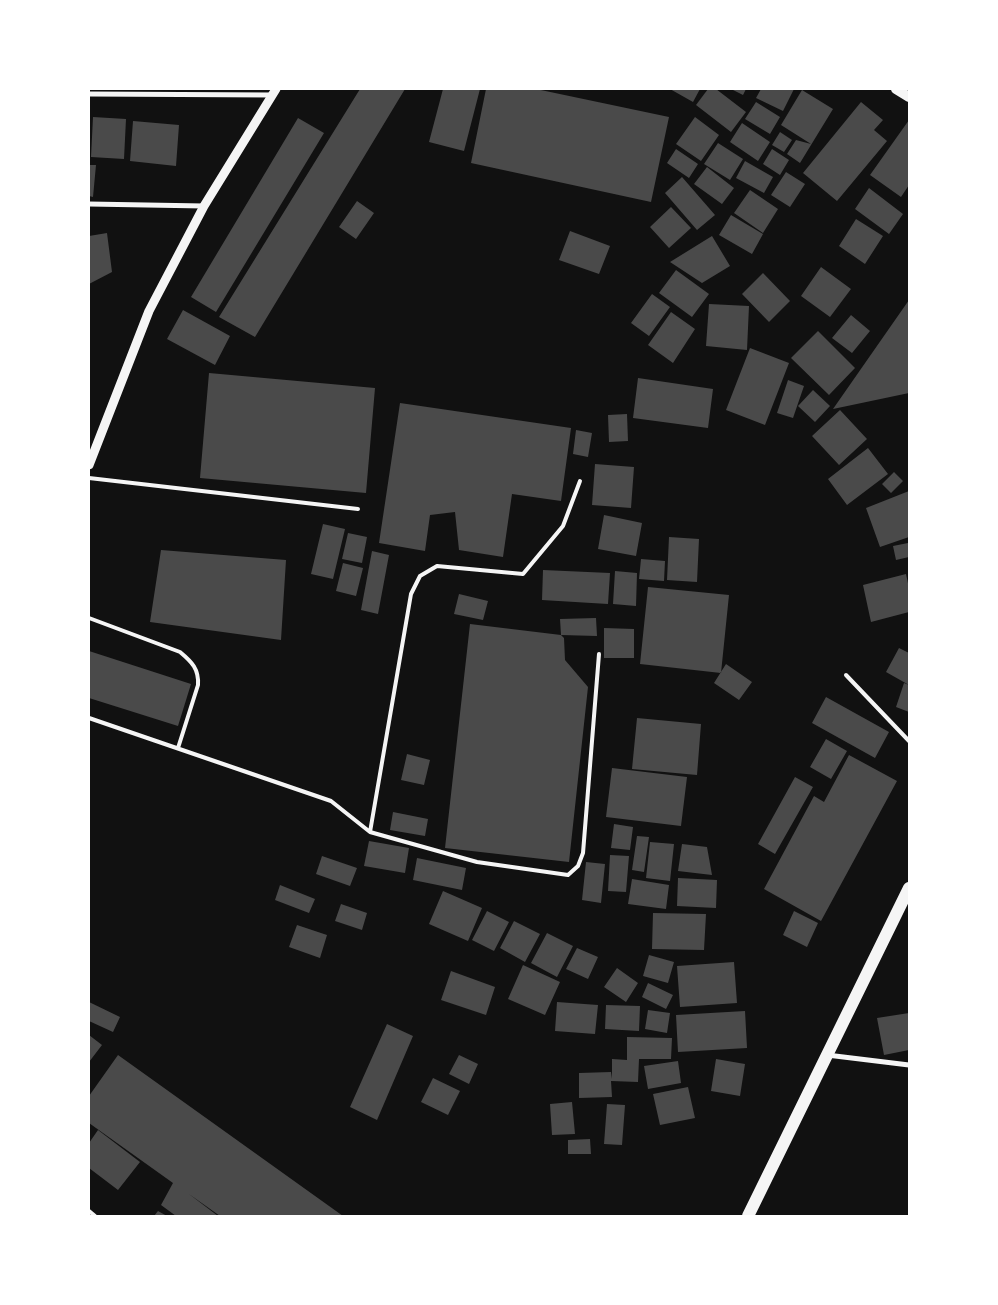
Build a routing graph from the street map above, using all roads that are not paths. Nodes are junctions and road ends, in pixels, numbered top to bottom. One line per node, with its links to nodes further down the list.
1 (896, 89): 4 (main road)
2 (274, 92): 3 (street); 6 (street)
3 (89, 94)
4 (909, 97)
5 (89, 204): 6 (street)
6 (204, 206): 7 (street)
7 (89, 466)
8 (89, 478): 10 (lane)
9 (580, 481): 17 (lane)
10 (358, 509)
11 (89, 618): 16 (lane)
12 (598, 654): 17 (lane)
13 (846, 675): 15 (lane)
14 (89, 718): 16 (lane)
15 (909, 741)
16 (178, 748): 17 (lane)
17 (370, 832)
18 (909, 888): 19 (main road)
19 (826, 1055): 20 (street); 23 (main road)
20 (909, 1065)
21 (89, 1211): 22 (lane)
22 (95, 1216)
23 (748, 1216)

